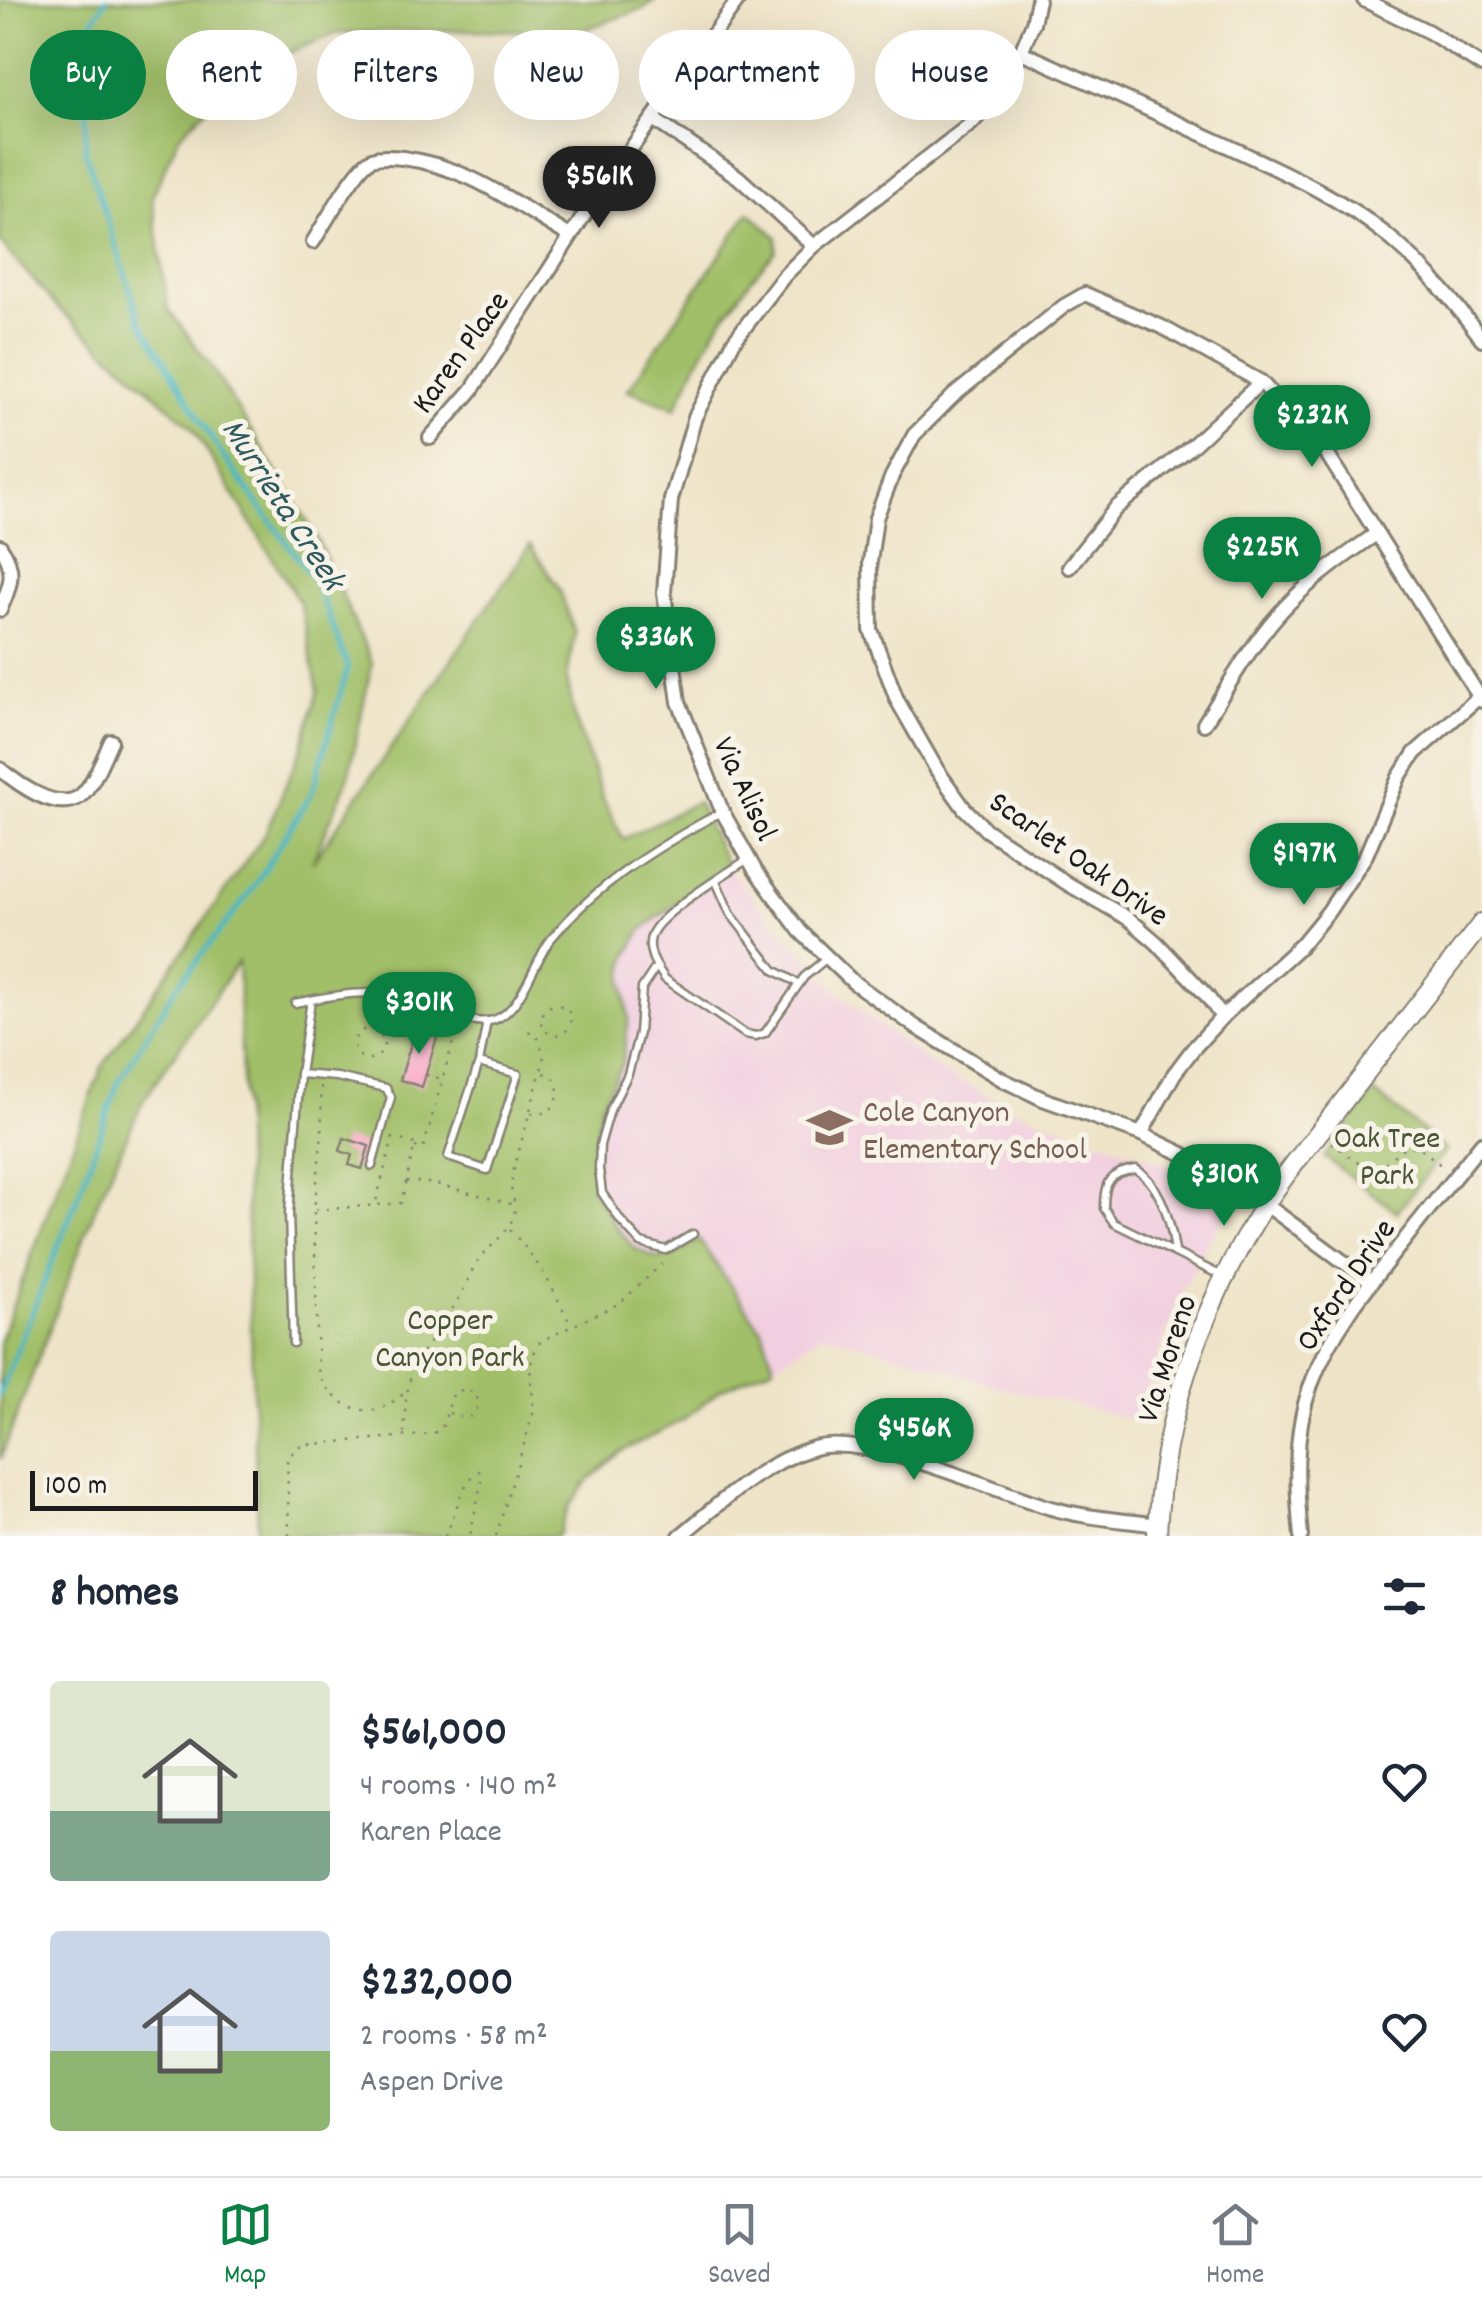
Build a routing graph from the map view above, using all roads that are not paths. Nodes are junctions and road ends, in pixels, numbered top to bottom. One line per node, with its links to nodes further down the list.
1 (738, 0): 4 (street, Karen Place)
2 (1038, 0): 5 (street, Via Alisol)
3 (1364, 0): 7 (street)
4 (716, 30)
5 (1024, 45)
6 (1024, 53): 15 (street)
7 (1482, 66)
8 (651, 120): 11 (street, Karen Place)
9 (653, 120): 13 (street)
10 (975, 120): 13 (street, Via Alisol)
11 (570, 236): 12 (street); 18 (street, Karen Place)
12 (313, 242)
13 (814, 246): 27 (street, Via Alisol)
14 (1482, 310): 15 (street)
15 (1468, 320): 16 (street)
16 (1482, 339)
17 (1261, 382): 19 (street); 21 (street); 36 (street, Scarlet Oak Drive)
18 (430, 438)
19 (1376, 534): 23 (street); 24 (street)
20 (0, 546): 22 (street)
21 (1070, 567)
22 (0, 610)
23 (1481, 699): 36 (street)
24 (1204, 724)
25 (112, 741): 26 (street)
26 (0, 769)
27 (722, 811): 28 (street, Via Alisol); 37 (lane)
28 (749, 858): 29 (lane); 31 (street, Via Alisol)
29 (716, 880): 32 (lane); 33 (lane)
30 (1482, 922): 43 (street, Via Moreno)
31 (827, 958): 33 (lane); 40 (street, Via Alisol)
32 (656, 966): 33 (lane); 44 (lane)
33 (799, 984)
34 (310, 1000): 35 (lane); 37 (lane); 39 (lane)
35 (295, 1003)
36 (1222, 1018): 40 (street)
37 (487, 1022): 38 (lane)
38 (479, 1062): 38 (lane)
39 (300, 1074): 42 (lane); 48 (lane)
40 (1140, 1134): 43 (street, Via Alisol)
41 (1482, 1142): 47 (street, Oxford Drive)
42 (372, 1166)
43 (1265, 1204): 46 (street, Via Moreno); 47 (street, Via Alisol)
44 (693, 1234)
45 (1175, 1251): 45 (lane); 46 (lane)
46 (1224, 1276): 49 (street, Via Moreno)
47 (1371, 1282): 51 (street, Oxford Drive)
48 (293, 1343)
49 (1157, 1530): 50 (street)
50 (680, 1536)
51 (1301, 1536)

